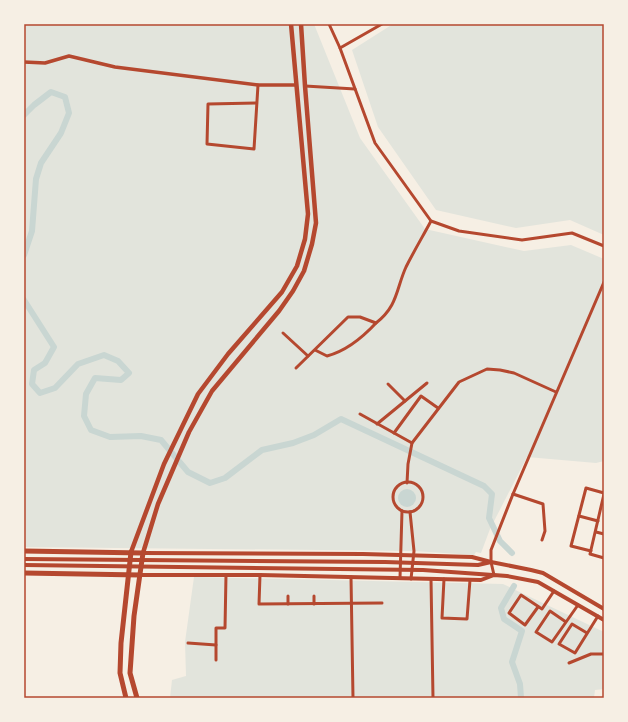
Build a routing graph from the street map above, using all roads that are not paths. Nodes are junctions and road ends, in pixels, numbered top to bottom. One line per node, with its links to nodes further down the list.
1 (291, 24): 8 (main road)
2 (301, 24): 9 (main road)
3 (329, 24): 5 (street)
4 (382, 24): 5 (street)
5 (340, 48): 10 (street)
6 (24, 62): 7 (street)
7 (258, 85): 8 (street); 11 (street)
8 (296, 85): 43 (main road)
9 (305, 86): 10 (street); 44 (main road)
10 (355, 89): 12 (street)
11 (257, 103): 11 (street)
12 (431, 221): 13 (street); 15 (street)
13 (604, 246)
14 (604, 282): 23 (street)
15 (376, 322): 17 (street); 17 (street)
16 (283, 333): 18 (street)
17 (315, 350): 18 (street)
18 (308, 356): 19 (street)
19 (296, 368)
20 (427, 383): 22 (street)
21 (388, 384): 25 (street)
22 (416, 392): 24 (street); 25 (street)
23 (556, 392): 26 (street); 32 (street)
24 (421, 396): 26 (street); 29 (street)
25 (405, 401): 28 (street)
26 (438, 408): 30 (street)
27 (360, 414): 28 (street)
28 (377, 424): 29 (street)
29 (394, 433): 30 (street)
30 (412, 443): 31 (street)
31 (407, 483): 34 (street); 35 (street)
32 (513, 494): 40 (street); 49 (street)
33 (604, 494): 36 (street); 37 (street)
34 (402, 511): 35 (street); 45 (street)
35 (410, 512): 46 (street)
36 (579, 516): 37 (street); 42 (street)
37 (598, 521): 38 (street)
38 (596, 532): 39 (street); 42 (street)
39 (604, 534)
40 (542, 540)
41 (24, 551): 43 (highway)
42 (591, 551): 48 (street)
43 (131, 552): 44 (highway); 52 (highway)
44 (143, 553): 45 (main road); 53 (highway)
45 (401, 555): 46 (main road); 58 (street)
46 (413, 555): 49 (main road); 59 (street)
47 (24, 558): 49 (main road)
48 (604, 558)
49 (491, 562): 56 (street); 72 (main road)
50 (24, 565): 56 (main road)
51 (24, 573): 52 (highway)
52 (128, 575): 53 (highway); 82 (highway)
53 (140, 575): 54 (main road); 83 (highway)
54 (226, 575): 55 (main road); 78 (street)
55 (260, 575): 57 (main road); 68 (street)
56 (494, 575): 62 (main road); 63 (main road)
57 (351, 577): 58 (main road); 66 (street)
58 (400, 578): 59 (main road)
59 (411, 578): 60 (main road)
60 (431, 579): 61 (main road); 85 (street)
61 (444, 579): 62 (main road); 62 (street)
62 (470, 580)
63 (554, 591): 70 (main road); 71 (street)
64 (288, 596): 68 (street)
65 (314, 596): 69 (street)
66 (351, 603): 67 (street); 69 (street); 84 (street)
67 (382, 603)
68 (288, 604): 69 (street)
69 (314, 604)
70 (578, 605): 73 (main road); 75 (street)
71 (538, 607): 71 (street)
72 (604, 609)
73 (598, 616): 74 (main road); 76 (street)
74 (604, 620)
75 (566, 622): 75 (street)
76 (587, 633): 76 (street)
77 (188, 643): 78 (street)
78 (216, 645): 80 (street)
79 (604, 654): 81 (street)
80 (216, 660)
81 (569, 663)
82 (126, 698)
83 (137, 698)
84 (353, 698)
85 (433, 698)

